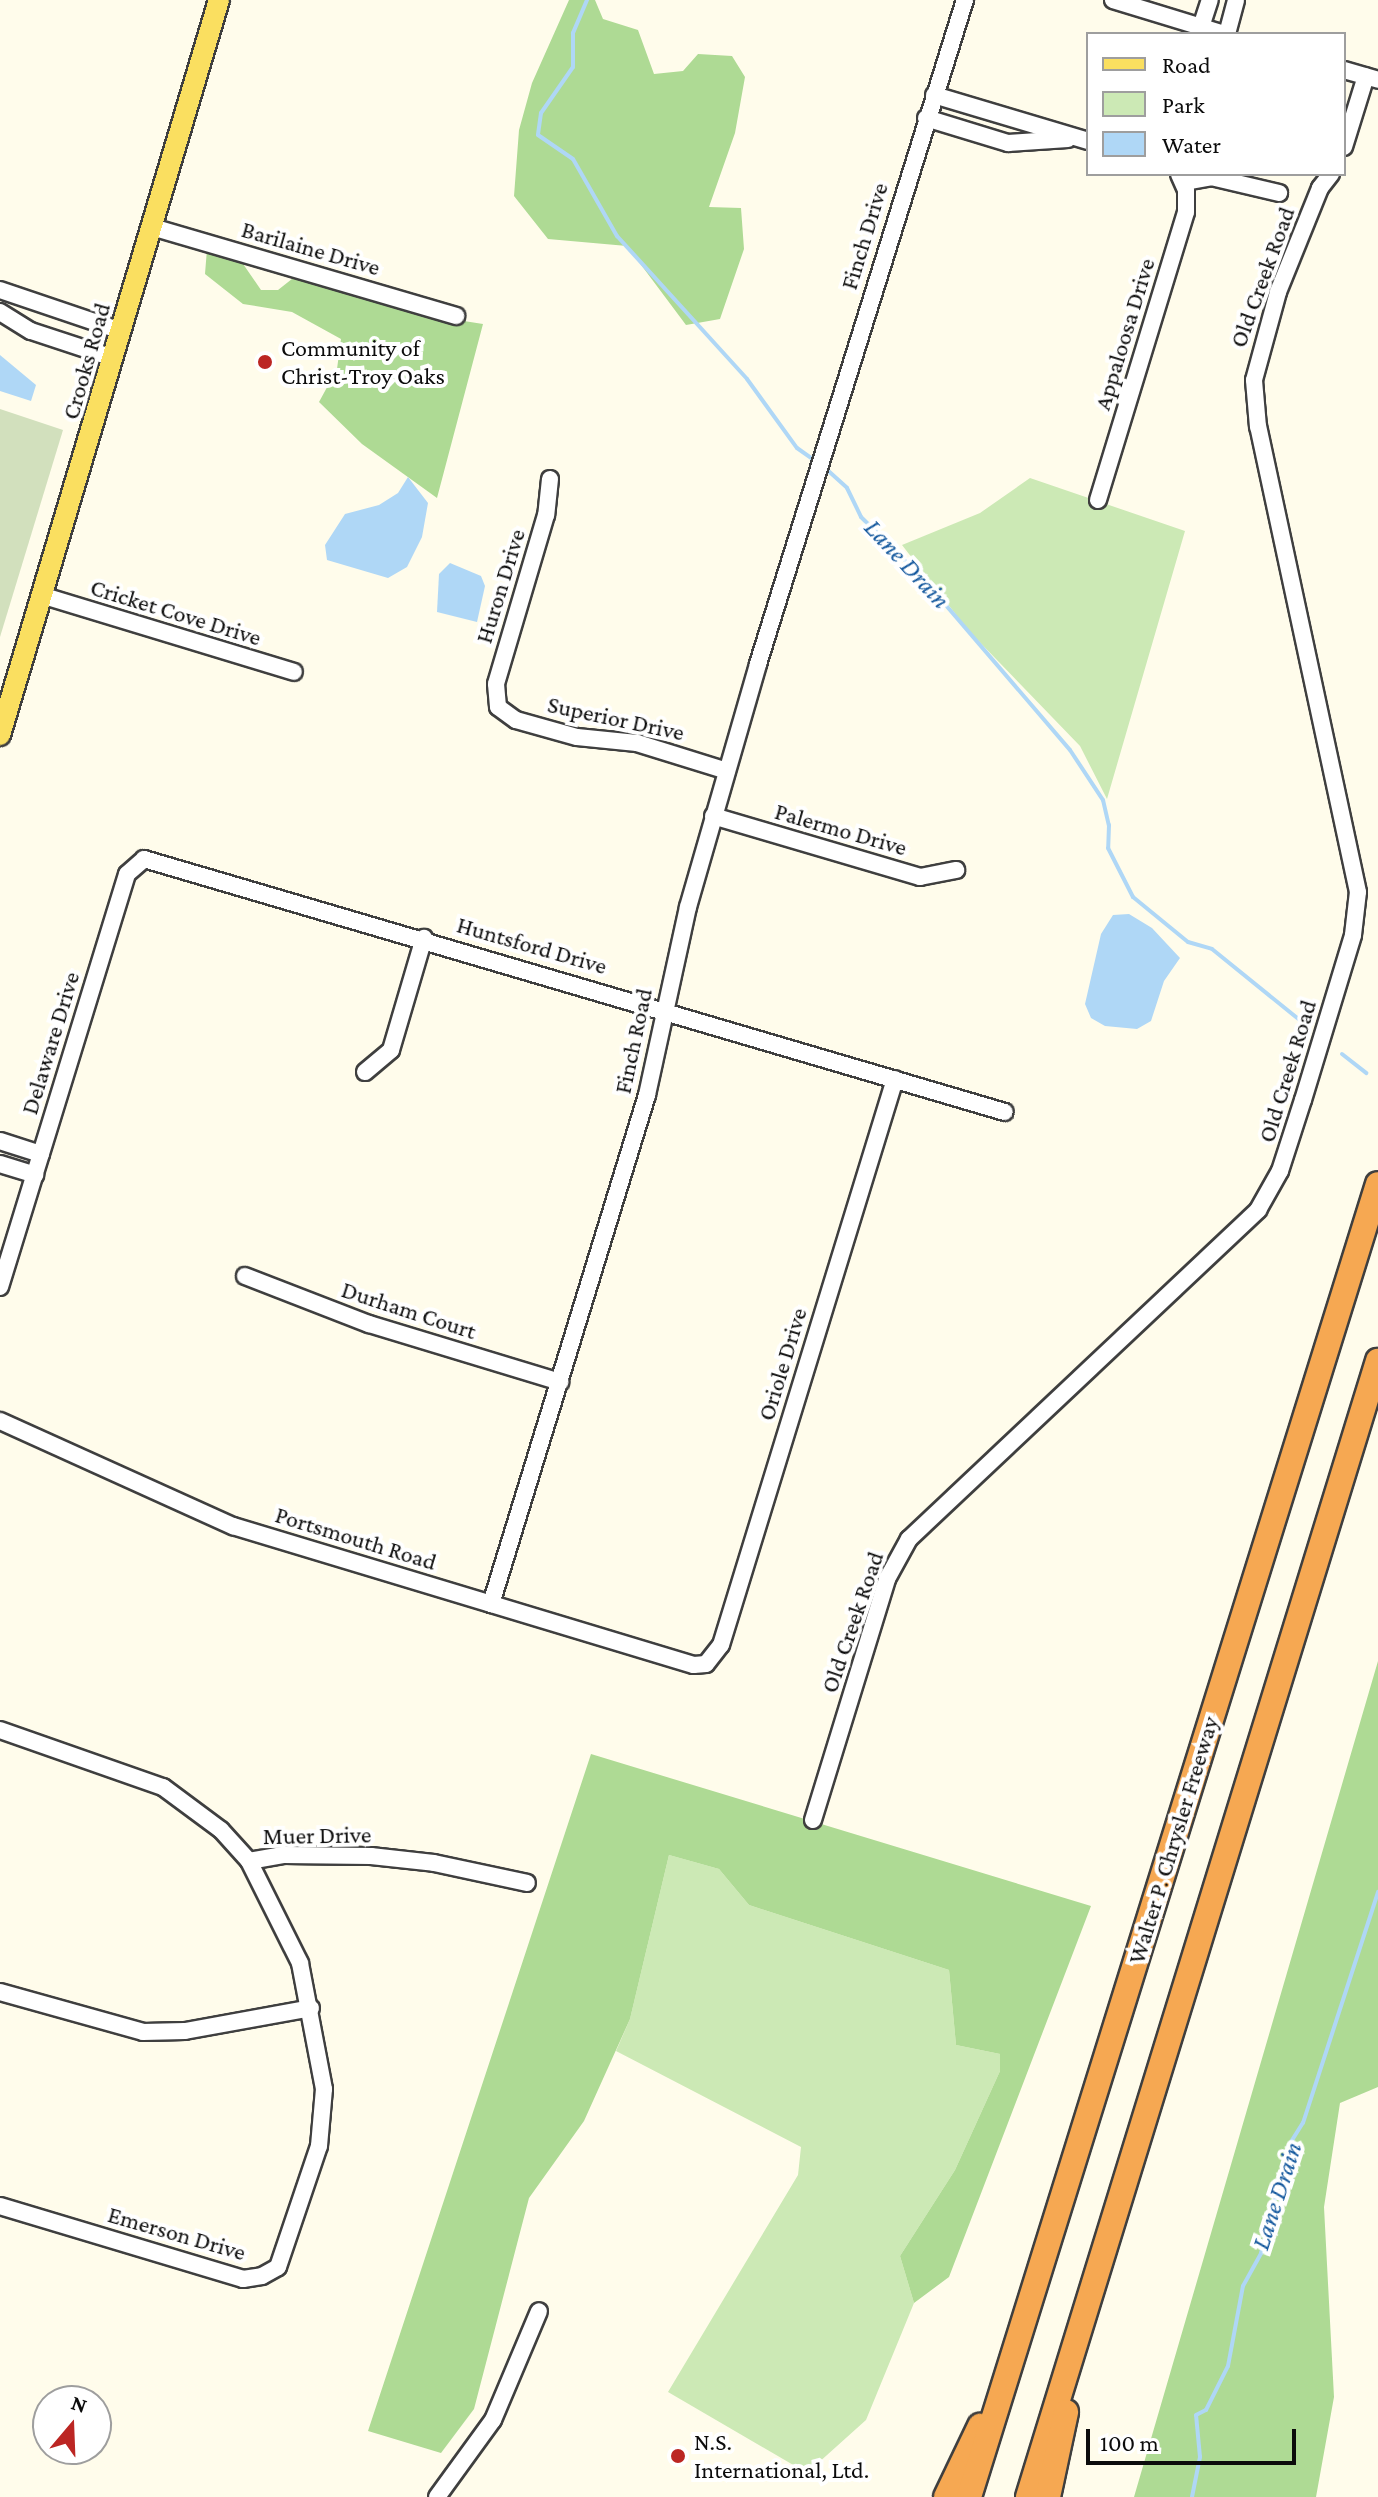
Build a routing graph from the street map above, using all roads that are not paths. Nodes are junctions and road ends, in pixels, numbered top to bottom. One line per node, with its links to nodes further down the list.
1 (219, 0): 19 (main road, Crooks Road)
2 (965, 0): 11 (street, Finch Drive)
3 (1113, 0): 6 (street)
4 (1210, 0): 6 (street)
5 (1236, 0): 8 (street)
6 (1201, 27): 7 (street)
7 (1218, 32)
8 (1226, 32)
9 (1346, 71): 10 (street)
10 (1372, 78): 15 (street)
11 (934, 95): 12 (street, Finch Drive); 13 (street)
12 (926, 118): 13 (street); 26 (street, Finch Drive)
13 (1070, 139): 14 (street)
14 (1086, 141)
15 (1346, 142)
16 (1181, 178): 18 (street); 27 (street, Appaloosa Drive)
17 (1319, 181): 54 (street, Old Creek Road)
18 (1279, 193)
19 (152, 227): 22 (street, Barilaine Drive); 23 (main road, Crooks Road)
20 (0, 290): 23 (street)
21 (0, 312): 24 (street)
22 (456, 316)
23 (121, 331): 24 (main road, Crooks Road)
24 (113, 358): 28 (main road, Crooks Road)
25 (550, 479): 30 (street, Huron Drive)
26 (812, 486): 32 (street, Finch Road)
27 (1098, 500)
28 (44, 596): 29 (street, Cricket Cove Drive); 31 (main road, Crooks Road)
29 (294, 672)
30 (498, 707): 32 (street, Superior Drive)
31 (0, 735)
32 (727, 771): 33 (street, Finch Road)
33 (713, 816): 35 (street, Palermo Drive); 37 (street, Finch Road)
34 (137, 862): 36 (street, Huntsford Drive); 42 (street, Delaware Drive)
35 (956, 870)
36 (424, 938): 37 (street, Huntsford Drive); 38 (street)
37 (664, 1008): 39 (street, Huntsford Drive); 49 (street, Finch Road)
38 (365, 1072)
39 (895, 1079): 40 (street, Huntsford Drive); 52 (street, Oriole Drive)
40 (1005, 1112)
41 (0, 1141): 42 (street)
42 (41, 1154): 44 (street, Delaware Drive)
43 (0, 1164): 44 (street)
44 (35, 1175): 47 (street, Delaware Drive)
45 (1378, 1184): 62 (highway, Walter P. Chrysler Freeway)
46 (245, 1276): 49 (street, Durham Court)
47 (0, 1287)
48 (1378, 1361): 61 (highway)
49 (560, 1382): 51 (street, Finch Road)
50 (0, 1421): 51 (street, Portsmouth Road)
51 (491, 1604): 52 (street, Portsmouth Road)
52 (711, 1661)
53 (0, 1730): 55 (street, Muer Drive)
54 (813, 1820)
55 (249, 1861): 56 (street, Muer Drive); 58 (street, Emerson Drive)
56 (527, 1883)
57 (0, 1992): 58 (street)
58 (311, 2008): 59 (street, Emerson Drive)
59 (0, 2206)
60 (539, 2311): 63 (street)
61 (1073, 2354): 66 (highway); 67 (highway)
62 (1001, 2389): 64 (highway); 65 (highway, Walter P. Chrysler Freeway)
63 (437, 2497)
64 (946, 2497)
65 (969, 2497)
66 (1028, 2497)
67 (1048, 2497)

